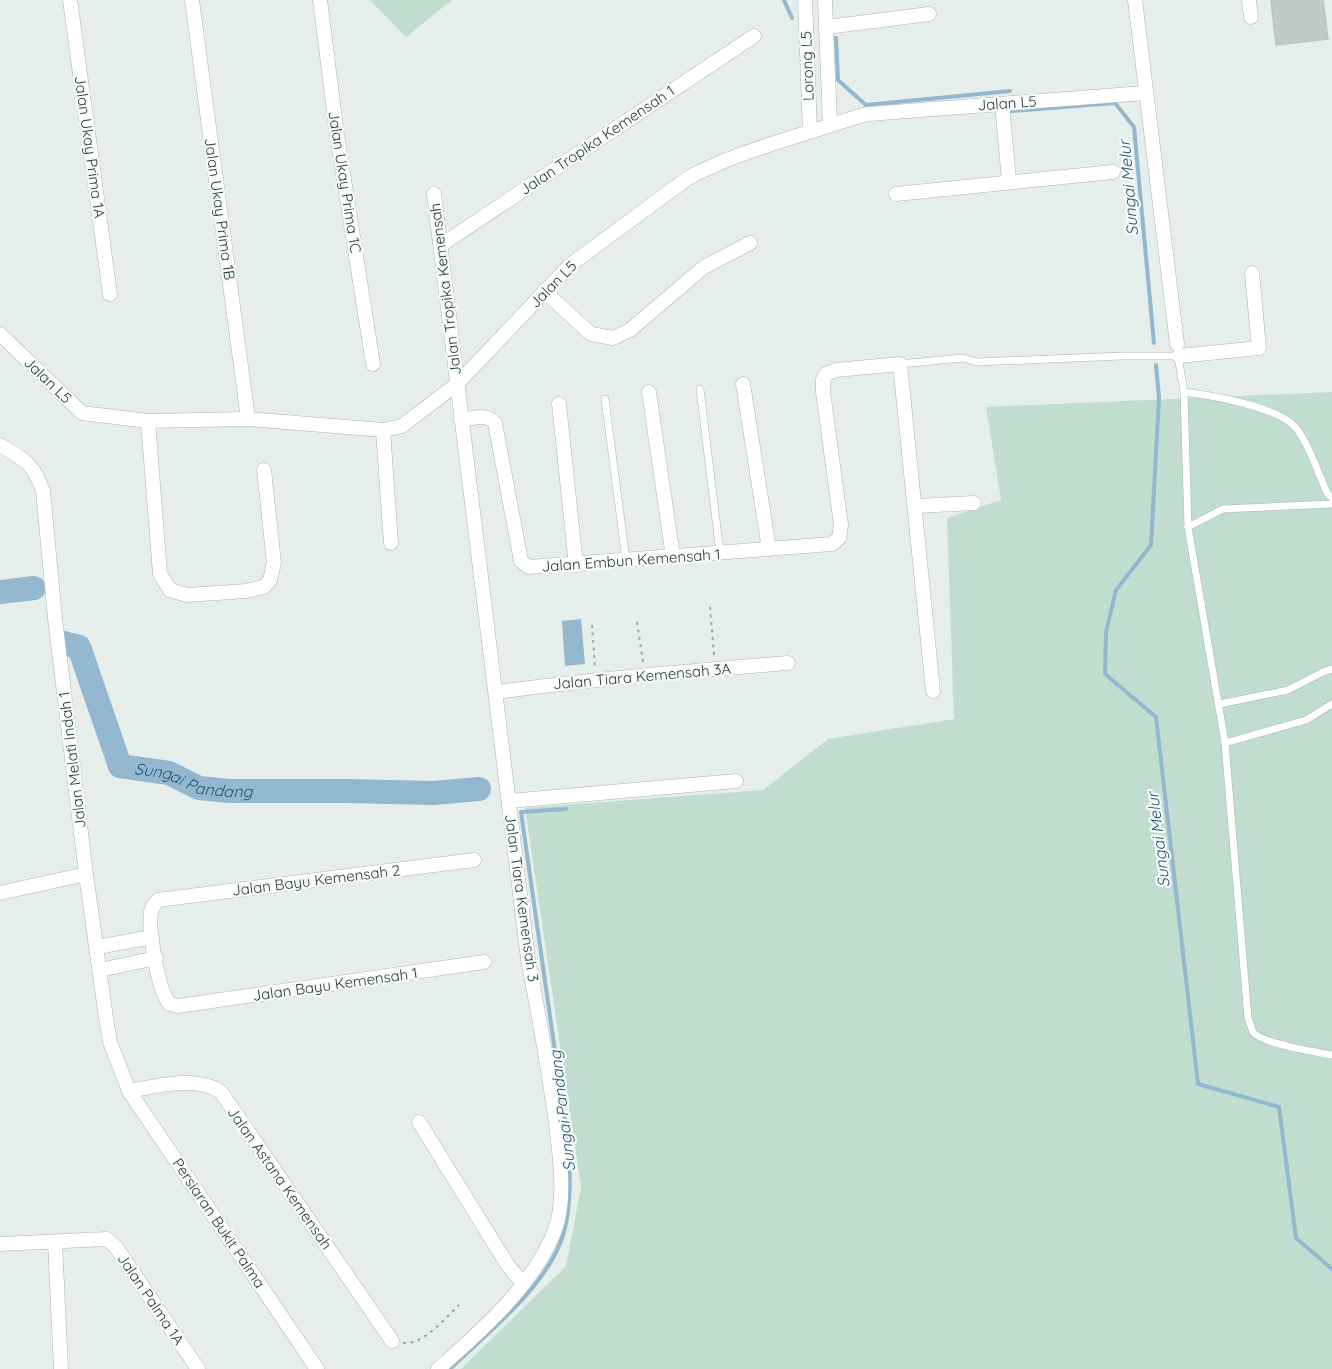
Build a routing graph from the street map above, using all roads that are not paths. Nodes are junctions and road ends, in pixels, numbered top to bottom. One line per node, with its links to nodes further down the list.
1 (70, 0): 24 (street, Jalan Ukay Prima 1A)
2 (192, 0): 36 (street, Jalan Ukay Prima 1B)
3 (320, 0): 27 (street, Jalan Ukay Prima 1C)
4 (805, 0): 15 (street, Lorong L5)
5 (825, 0): 10 (street, Lorong L5)
6 (1135, 0): 12 (street)
7 (1249, 0): 9 (street)
8 (929, 14): 10 (street, Lorong L5)
9 (1251, 17)
10 (827, 27): 14 (street, Lorong L5)
11 (754, 36): 21 (street, Jalan Tropika Kemensah 1)
12 (1145, 93): 13 (street, Jalan L5); 26 (street)
13 (1002, 104): 14 (street, Jalan L5); 17 (street)
14 (830, 124): 15 (street, Jalan L5)
15 (810, 132): 23 (street, Jalan L5)
16 (1113, 172): 17 (street)
17 (1009, 181): 19 (street)
18 (434, 194): 21 (street, Jalan Tropika Kemensah)
19 (896, 194)
20 (750, 243): 23 (street)
21 (441, 245): 29 (street, Jalan Tropika Kemensah)
22 (1252, 273): 26 (street)
23 (544, 291): 29 (street, Jalan L5)
24 (110, 294)
25 (0, 334): 38 (street, Jalan L5)
26 (1178, 350): 28 (lane); 33 (lane)
27 (374, 364)
28 (900, 364): 45 (street); 48 (street, Jalan Embun Kemensah 1)
29 (457, 384): 37 (street, Jalan Tiara Kemensah 3); 39 (street, Jalan L5)
30 (743, 384): 48 (street)
31 (700, 389): 49 (lane)
32 (649, 392): 50 (street)
33 (1184, 392): 42 (lane); 46 (lane)
34 (605, 399): 51 (lane)
35 (559, 404): 52 (street)
36 (248, 418): 38 (street, Jalan L5); 39 (street, Jalan L5)
37 (461, 420): 52 (street, Jalan Embun Kemensah 1); 56 (street, Jalan Tiara Kemensah 3)
38 (148, 421): 41 (street)
39 (383, 430): 47 (street)
40 (0, 445): 63 (street, Jalan Melati Indah 1)
41 (264, 470)
42 (1332, 498)
43 (974, 503): 45 (street)
44 (1332, 504): 46 (lane)
45 (916, 506): 55 (street)
46 (1188, 527): 57 (lane)
47 (391, 543)
48 (769, 549): 49 (street, Jalan Embun Kemensah 1)
49 (720, 552): 50 (street, Jalan Embun Kemensah 1)
50 (673, 558): 51 (street, Jalan Embun Kemensah 1)
51 (626, 560): 52 (street, Jalan Embun Kemensah 1)
52 (576, 565)
53 (788, 663): 56 (street, Jalan Tiara Kemensah 3A)
54 (1332, 669): 57 (lane)
55 (933, 691)
56 (497, 692): 61 (street, Jalan Tiara Kemensah 3)
57 (1220, 704): 59 (lane)
58 (1332, 704): 59 (lane)
59 (1225, 743): 70 (lane)
60 (736, 781): 61 (street)
61 (509, 801): 75 (street, Jalan Tiara Kemensah 3)
62 (474, 860): 65 (street, Jalan Bayu Kemensah 2)
63 (86, 874): 64 (street); 66 (street, Jalan Melati Indah 1)
64 (0, 893)
65 (152, 937): 66 (street); 67 (street)
66 (97, 947): 69 (street, Jalan Melati Indah 1)
67 (156, 958): 68 (street, Jalan Bayu Kemensah 1); 69 (street)
68 (484, 962)
69 (100, 970): 71 (street, Jalan Melati Indah 1)
70 (1332, 1055)
71 (129, 1091): 76 (street, Jalan Astana Kemensah); 79 (street, Persiaran Bukit Palma)
72 (419, 1122): 75 (street)
73 (55, 1242): 74 (street); 77 (street); 78 (street, Jalan Palma 1A)
74 (0, 1244)
75 (523, 1284): 80 (street, Jalan Tiara Kemensah 3)
76 (392, 1341)
77 (61, 1369)
78 (198, 1369)
79 (317, 1369)
80 (438, 1369)

